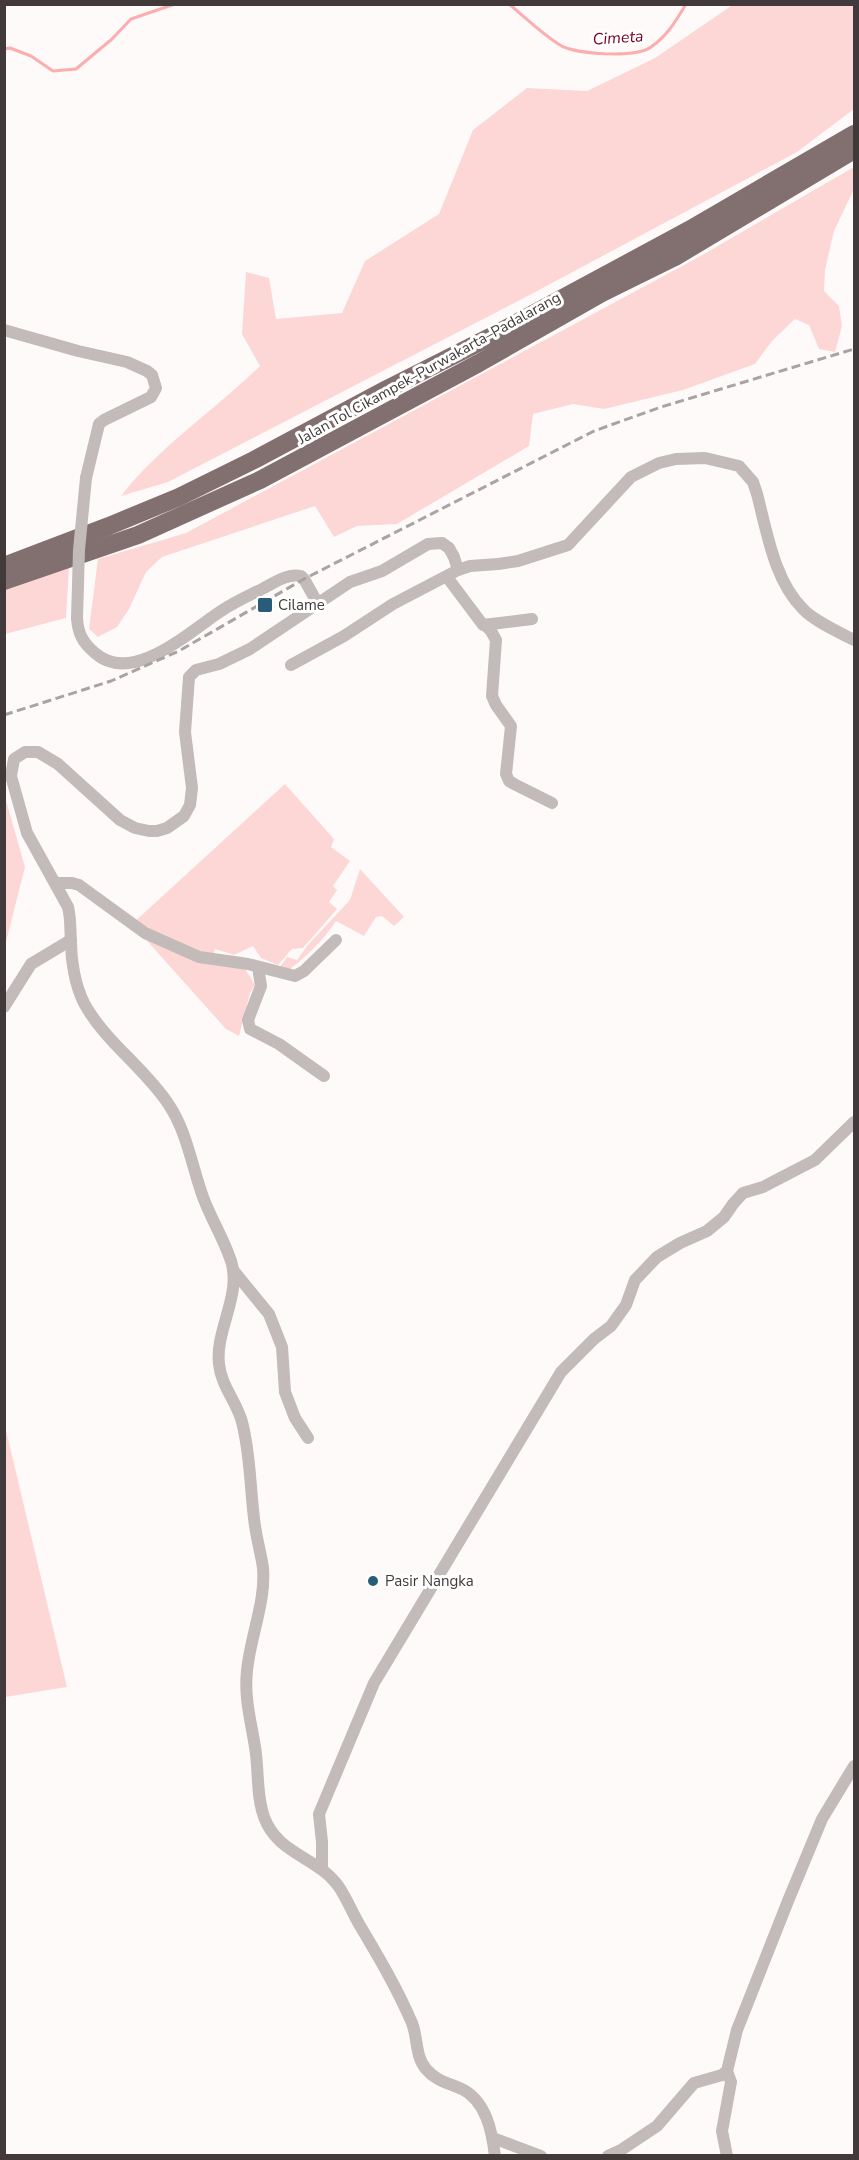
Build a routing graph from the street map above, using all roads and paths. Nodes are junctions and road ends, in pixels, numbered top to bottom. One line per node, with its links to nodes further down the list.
1 (855, 134): 4 (highway, Jalan Tol Cikampek–Purwakarta–Padalarang)
2 (855, 150): 7 (highway, Jalan Tol Cikampek–Purwakarta–Padalarang)
3 (4, 330): 8 (street, bridge)
4 (4, 566)
5 (458, 570): 6 (street); 8 (street); 11 (street)
6 (447, 578): 10 (street); 12 (street)
7 (4, 581)
8 (318, 604): 14 (street)
9 (532, 619): 10 (street)
10 (485, 625): 13 (street)
11 (855, 640)
12 (291, 665)
13 (552, 803)
14 (56, 883): 15 (street); 17 (street)
15 (70, 940): 18 (street); 21 (street)
16 (336, 940): 17 (street)
17 (258, 967): 19 (street)
18 (4, 1007)
19 (324, 1076)
20 (855, 1122): 24 (street)
21 (233, 1270): 22 (street); 24 (street)
22 (308, 1438)
23 (855, 1766): 25 (street)
24 (322, 1868): 26 (street)
25 (727, 2071): 29 (street); 30 (street)
26 (493, 2138): 27 (street); 28 (street)
27 (495, 2156)
28 (541, 2156)
29 (608, 2156)
30 (727, 2156)

